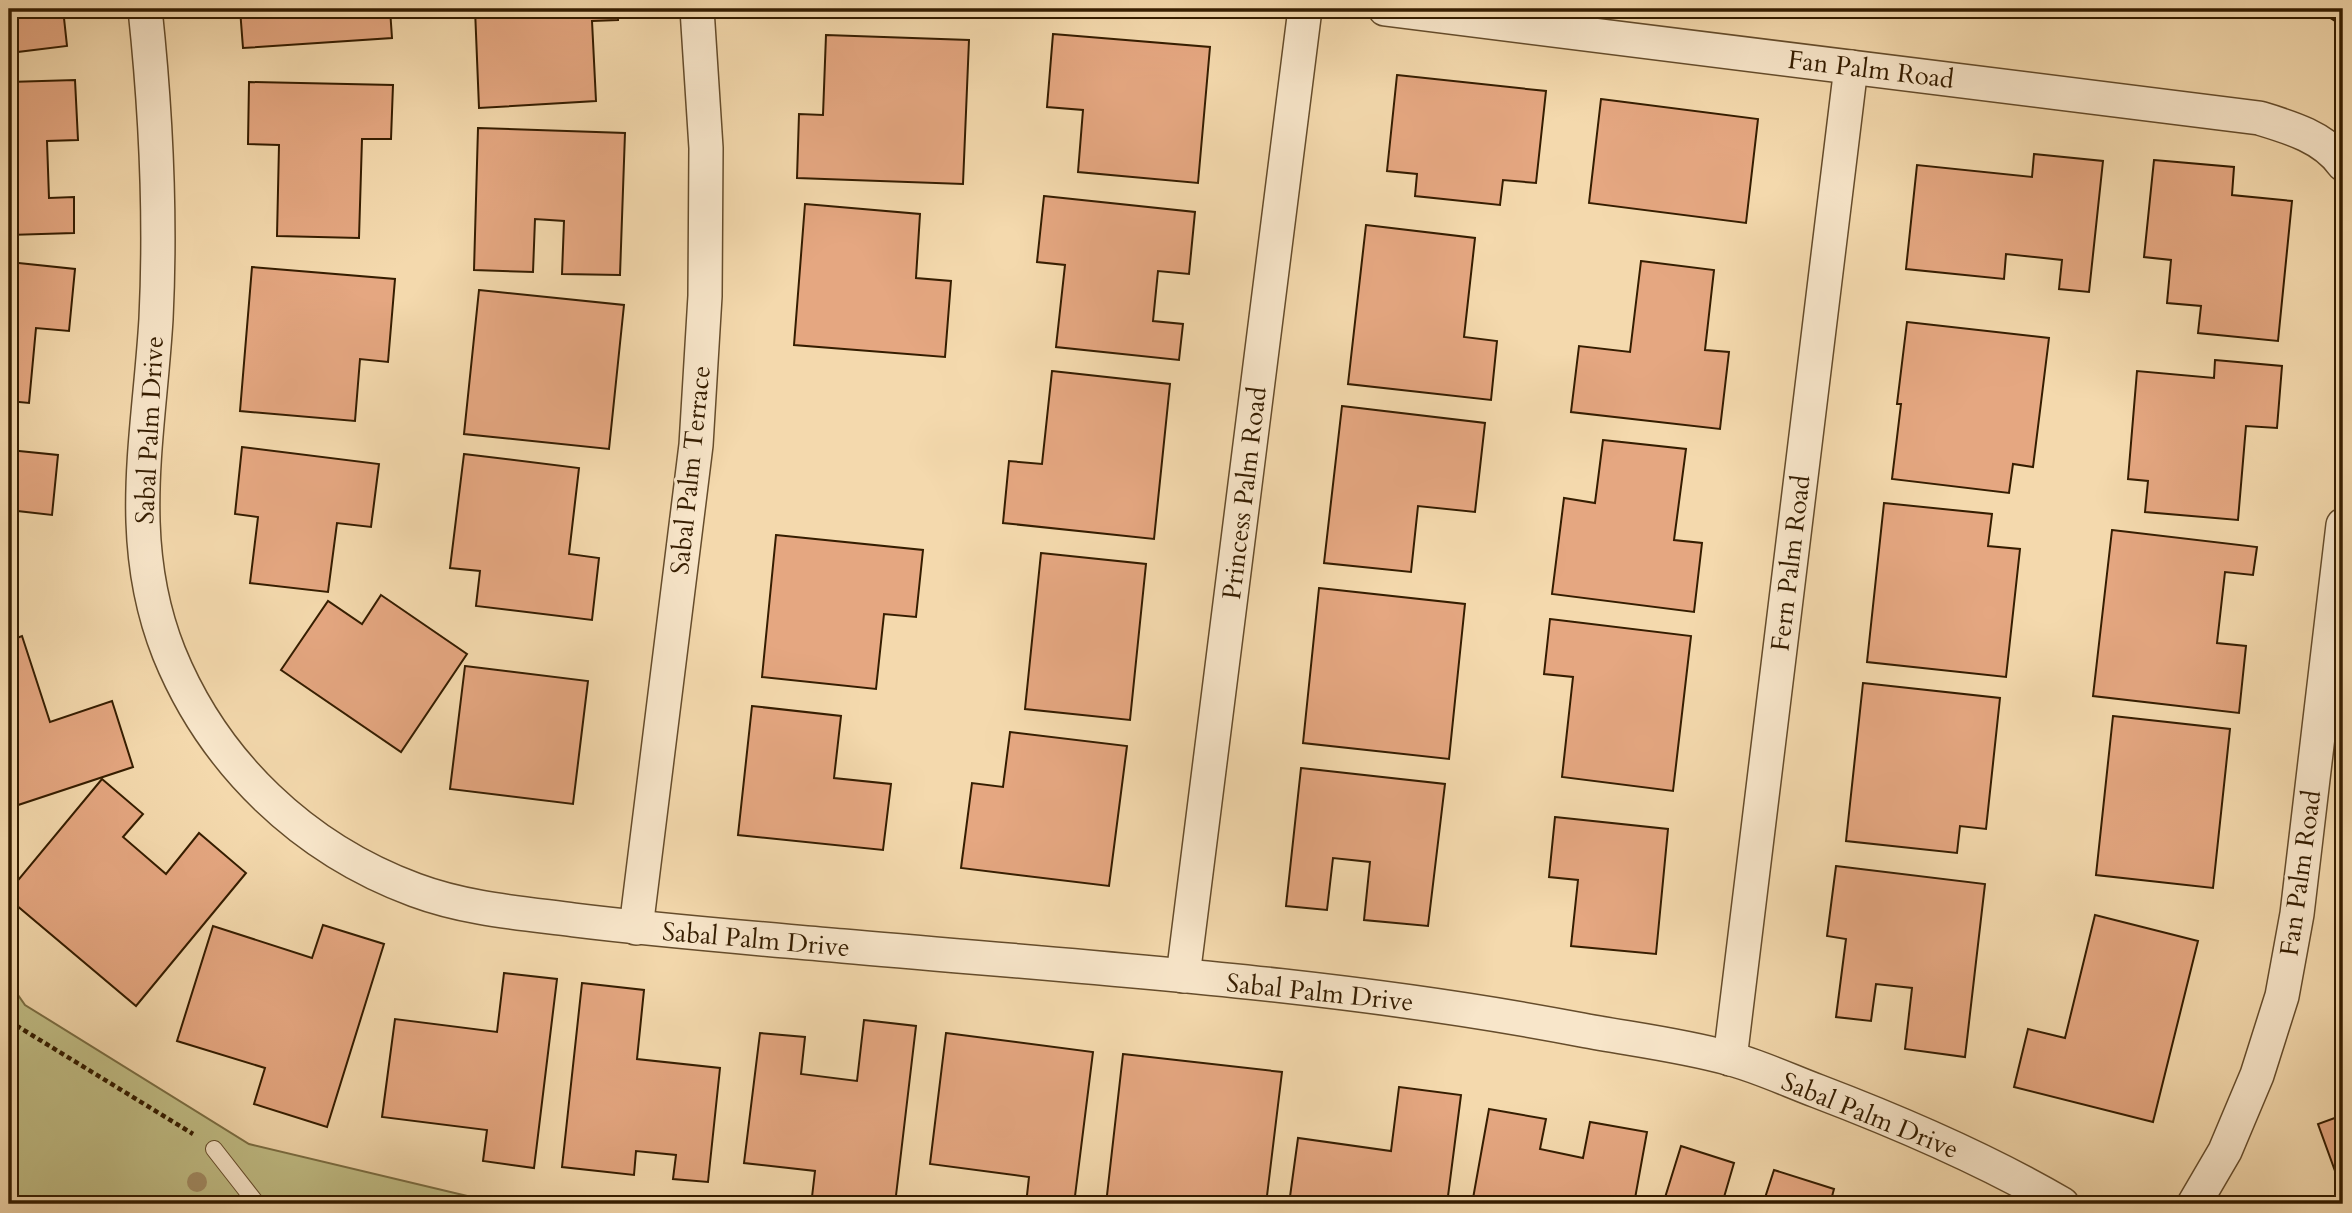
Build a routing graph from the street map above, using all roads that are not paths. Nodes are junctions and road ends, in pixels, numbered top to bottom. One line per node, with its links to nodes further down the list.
1 (145, 9): 8 (street, Sabal Palm Drive)
2 (697, 9): 8 (street, Sabal Palm Terrace)
3 (1305, 9): 9 (street, Princess Palm Road)
4 (1385, 9): 5 (street, Fan Palm Road)
5 (1851, 67): 6 (street, Fan Palm Road); 10 (street, Fern Palm Road)
6 (2343, 164)
7 (2343, 525): 14 (street, Fan Palm Road)
8 (636, 928): 9 (street, Sabal Palm Drive)
9 (1183, 976): 10 (street, Sabal Palm Drive)
10 (1730, 1059): 13 (street, Sabal Palm Drive)
11 (214, 1149): 12 (lane)
12 (257, 1204)
13 (2062, 1204)
14 (2194, 1204)

